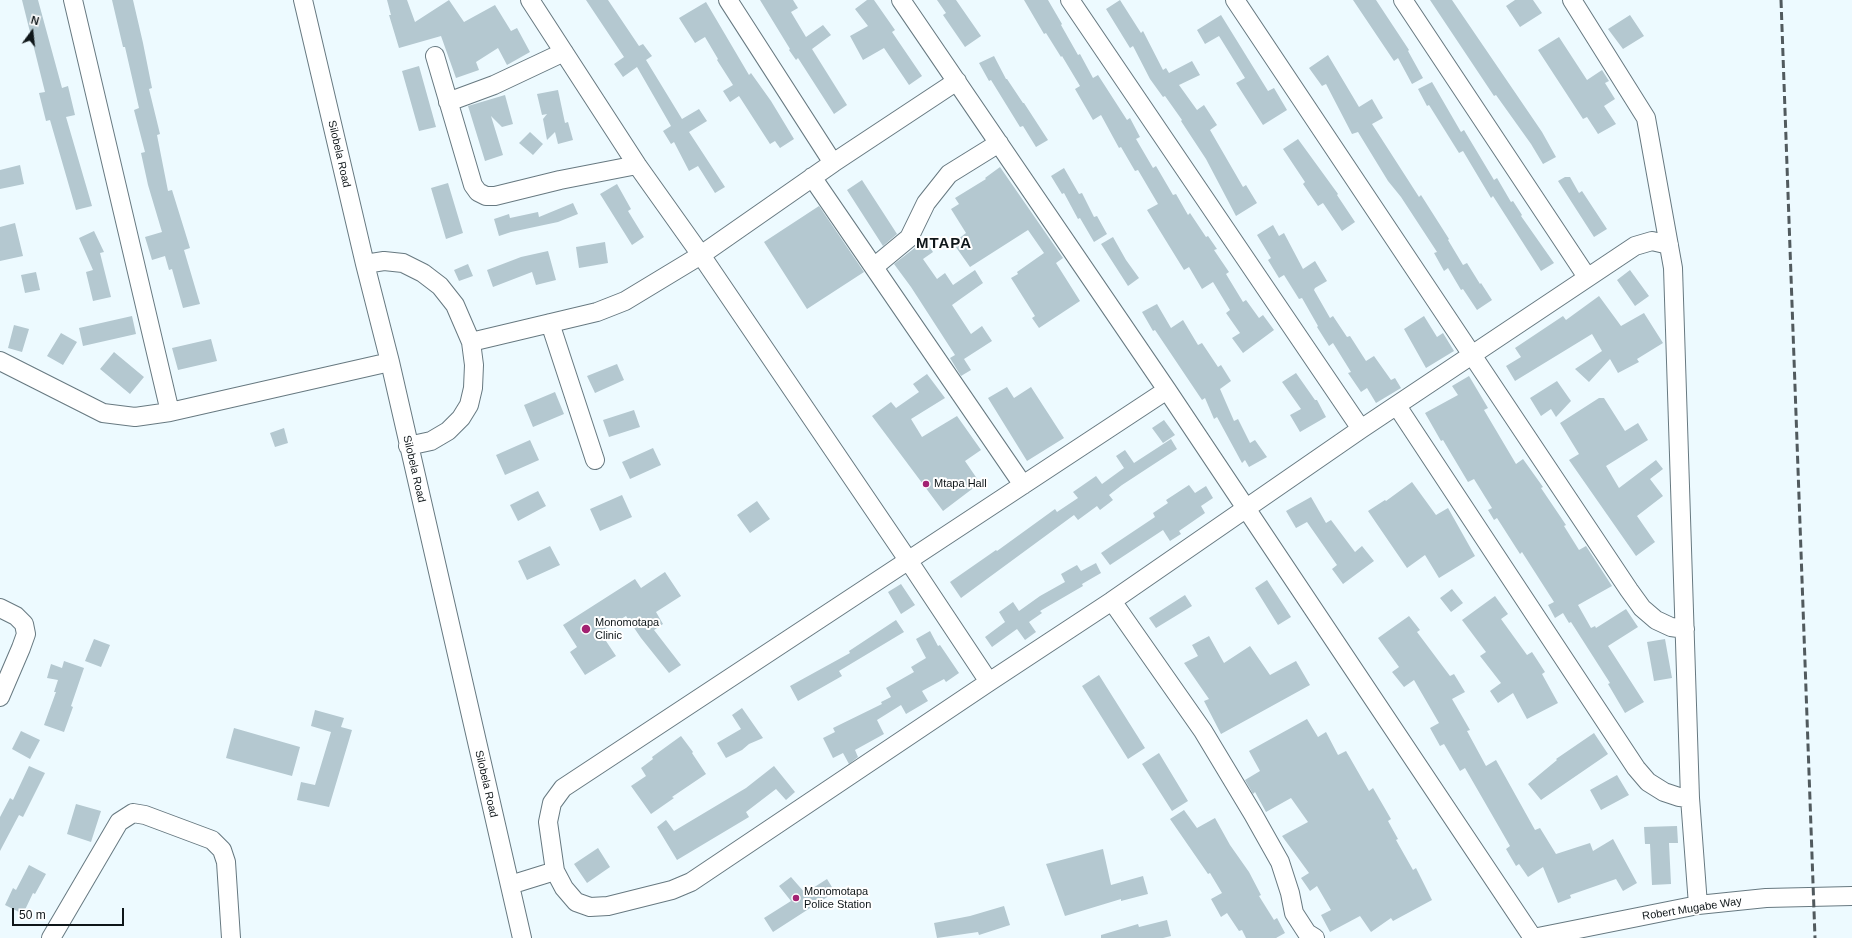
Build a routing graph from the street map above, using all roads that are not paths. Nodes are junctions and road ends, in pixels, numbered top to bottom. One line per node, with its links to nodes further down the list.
1 (73, 0): 30 (street)
2 (303, 0): 20 (street, Silobela Road)
3 (530, 0): 10 (street)
4 (728, 0): 15 (street)
5 (901, 0): 12 (street)
6 (1070, 0): 31 (street)
7 (1235, 0): 25 (street)
8 (1402, 0): 22 (street)
9 (1572, 0): 18 (street)
10 (564, 52): 13 (street); 16 (street)
11 (435, 56): 13 (street)
12 (957, 81): 14 (street); 15 (street)
13 (448, 102): 16 (street)
14 (999, 143): 21 (street); 28 (street)
15 (833, 162): 17 (street)
16 (637, 165): 19 (street)
17 (812, 177): 19 (street); 21 (street)
18 (1669, 245): 22 (street); 39 (street)
19 (701, 255): 23 (street); 36 (street)
20 (365, 264): 24 (street); 27 (street, Silobela Road)
21 (874, 267): 34 (street)
22 (1587, 277): 25 (street)
23 (550, 323): 24 (street); 33 (street)
24 (471, 342): 32 (street)
25 (1472, 355): 29 (street); 39 (street)
26 (0, 361): 30 (street)
27 (390, 362): 30 (street); 32 (street, Silobela Road)
28 (1167, 390): 34 (street); 35 (street)
29 (1397, 406): 31 (street); 42 (street)
30 (170, 412)
31 (1361, 429): 35 (street)
32 (408, 446): 44 (street, Silobela Road)
33 (595, 460)
34 (1023, 485): 36 (street)
35 (1245, 508): 37 (street); 51 (street)
36 (908, 560): 40 (street); 43 (street)
37 (1112, 601): 40 (street); 47 (street)
38 (0, 608): 41 (street)
39 (1685, 629): 42 (street)
40 (989, 682): 43 (street)
41 (0, 697)
42 (1690, 798): 46 (street)
43 (555, 871): 44 (street)
44 (510, 885): 50 (street, Silobela Road)
45 (1852, 896): 46 (street, Robert Mugabe Way)
46 (1698, 905): 51 (street, Robert Mugabe Way)
47 (1310, 936)
48 (52, 938): 49 (street)
49 (231, 938)
50 (522, 938)
51 (1533, 938)

